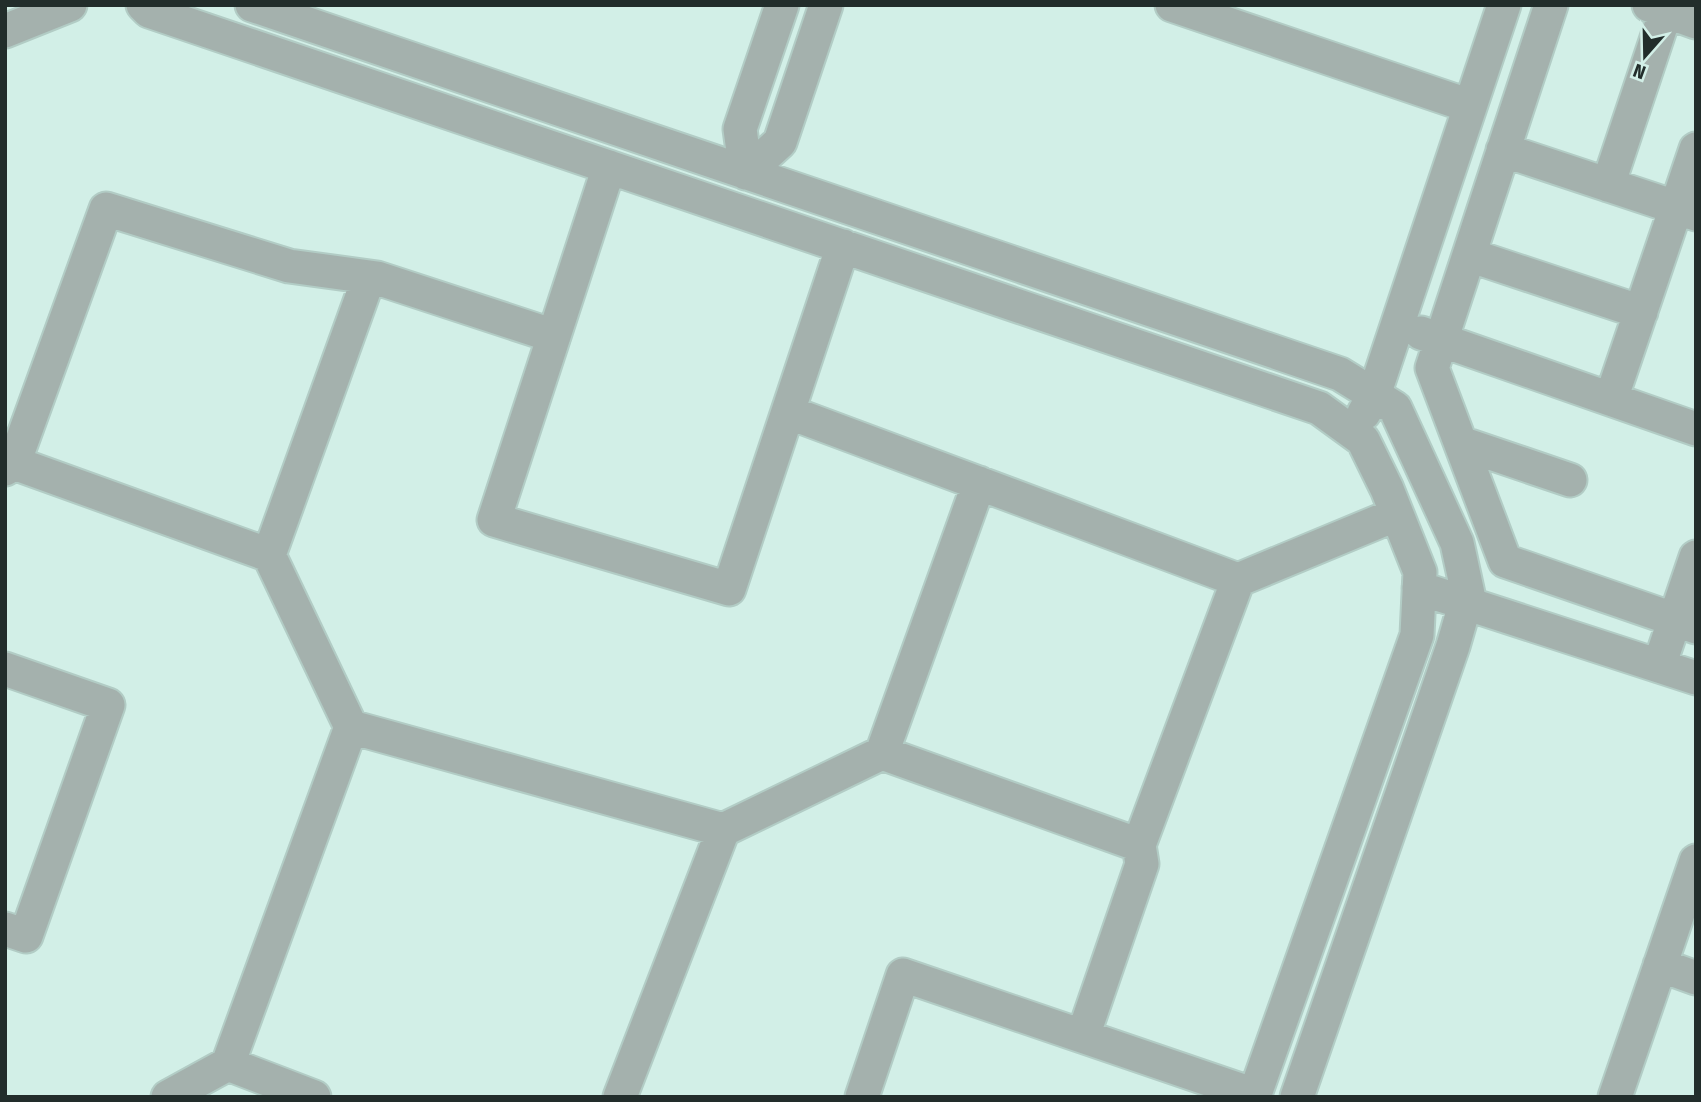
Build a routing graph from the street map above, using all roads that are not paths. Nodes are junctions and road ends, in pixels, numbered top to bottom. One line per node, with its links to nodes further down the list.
1 (70, 5): 10 (street)
2 (143, 5): 14 (street)
3 (252, 5): 15 (street)
4 (782, 5): 15 (street)
5 (826, 5): 15 (street)
6 (1504, 5): 11 (street)
7 (1551, 5): 13 (street)
8 (1182, 7): 11 (street)
9 (1670, 11): 16 (street)
10 (8, 22)
11 (1471, 106): 22 (street)
12 (1696, 149): 17 (street)
13 (1503, 150): 16 (street); 19 (street)
14 (610, 167): 18 (street); 23 (street)
15 (747, 173): 25 (street)
16 (1608, 185): 17 (street)
17 (1686, 211): 21 (street)
18 (843, 246): 27 (street); 29 (street)
19 (1469, 255): 21 (street); 24 (street)
20 (369, 277): 23 (street); 31 (street); 35 (street)
21 (1641, 312): 26 (street)
22 (1398, 325): 24 (street); 25 (street)
23 (554, 336): 27 (street)
24 (1441, 340): 26 (street); 30 (street)
25 (1374, 395): 29 (street); 39 (street)
26 (1611, 399): 28 (street)
27 (788, 412): 33 (street)
28 (1696, 429)
29 (1353, 433): 34 (street)
30 (1461, 443): 32 (street); 40 (street)
31 (10, 466): 35 (street)
32 (1570, 480)
33 (979, 483): 37 (street); 45 (street)
34 (1397, 514): 37 (street); 38 (street)
35 (269, 555): 44 (street)
36 (1696, 557): 40 (street)
37 (1238, 580): 47 (street)
38 (1419, 588): 39 (street); 54 (street)
39 (1466, 603): 41 (street); 59 (street)
40 (1685, 623): 41 (street)
41 (1659, 666): 43 (street)
42 (5, 669): 49 (street)
43 (1696, 678)
44 (351, 727): 46 (street); 53 (street)
45 (881, 754): 46 (street); 47 (street)
46 (723, 830): 57 (street)
47 (1139, 845): 52 (street)
48 (1696, 861): 50 (street)
49 (5, 929)
50 (1660, 965): 51 (street); 60 (street)
51 (1696, 978)
52 (1083, 1037): 54 (street); 58 (street)
53 (228, 1064): 55 (street); 56 (street)
54 (1254, 1096)
55 (168, 1097)
56 (314, 1097)
57 (620, 1097)
58 (862, 1097)
59 (1297, 1097)
60 (1615, 1097)

